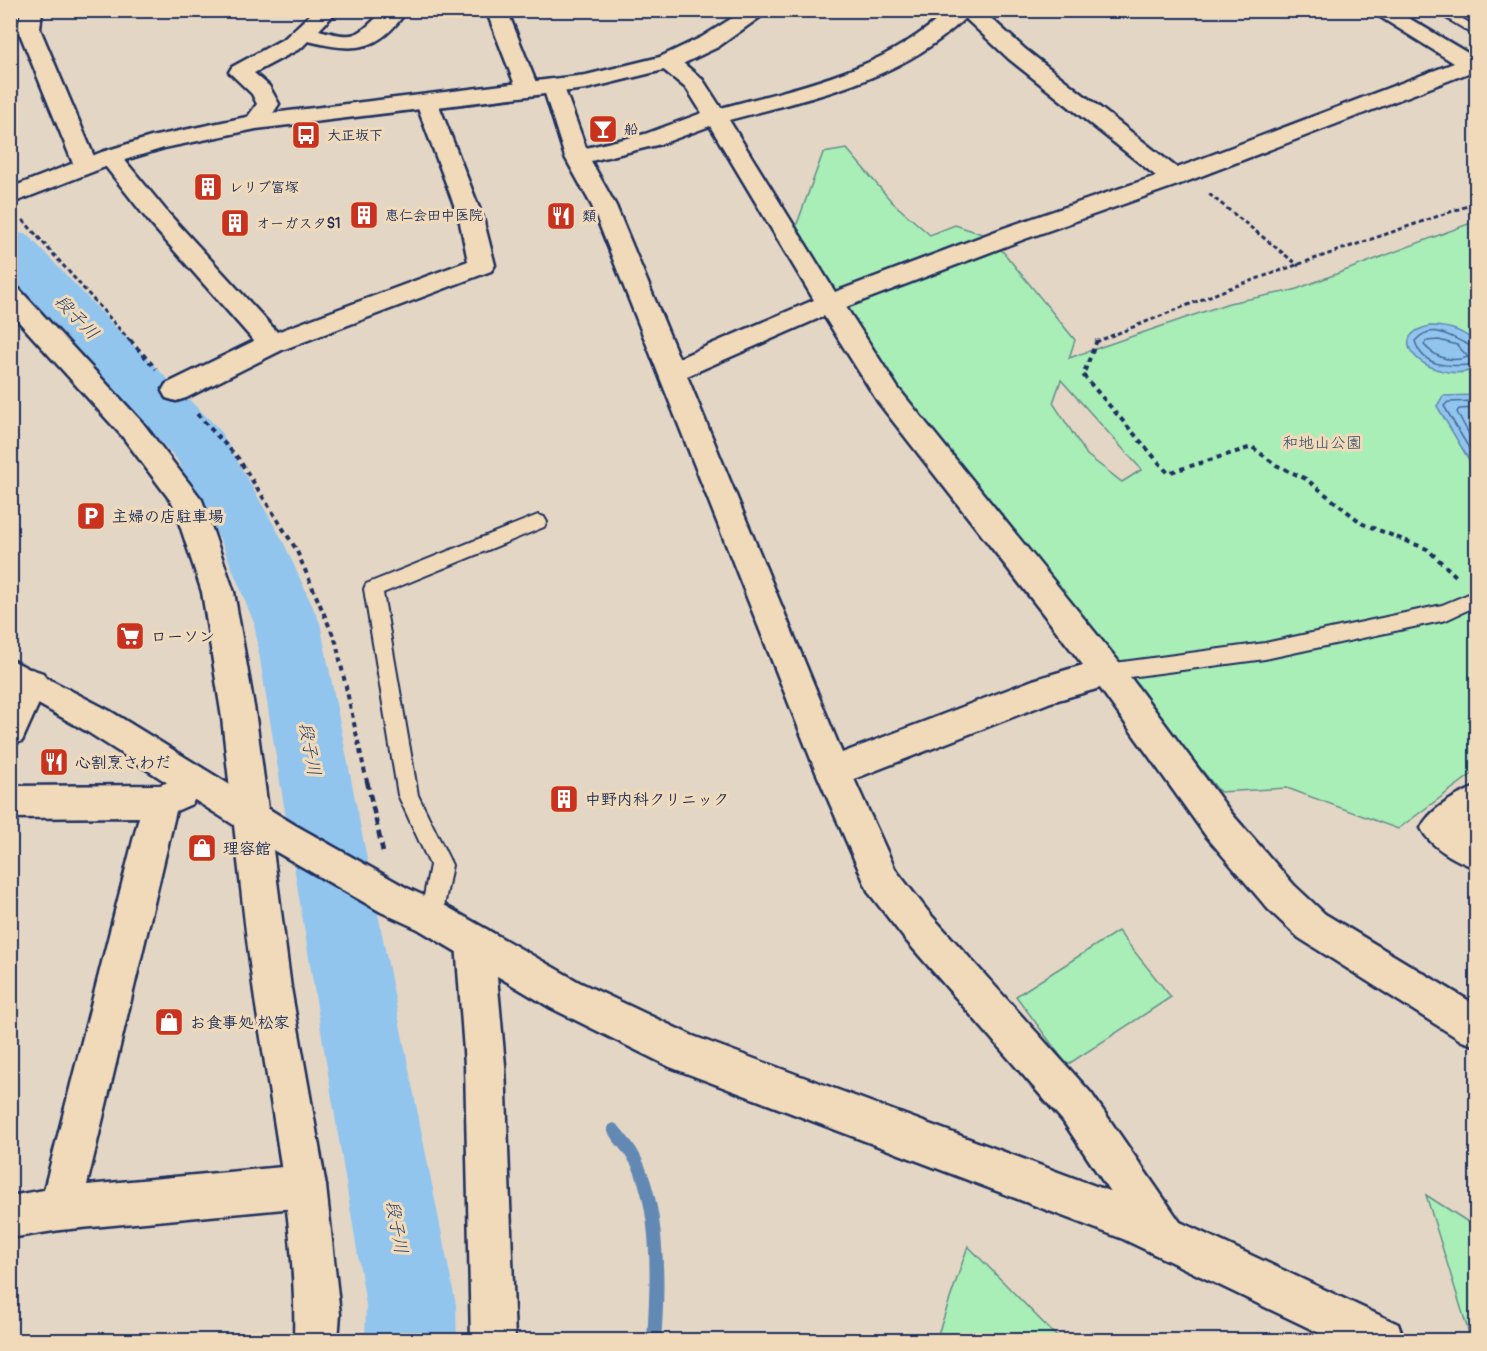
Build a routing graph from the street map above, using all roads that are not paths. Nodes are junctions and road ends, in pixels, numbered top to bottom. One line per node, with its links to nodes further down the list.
1 (32, 10): 22 (street)
2 (328, 10): 13 (street)
3 (397, 10): 13 (street)
4 (495, 10): 16 (street)
5 (760, 10): 14 (street)
6 (961, 10): 18 (street)
7 (969, 10): 23 (street)
8 (1379, 10): 15 (street)
9 (1439, 10): 12 (lane)
10 (1456, 10): 11 (lane)
11 (1476, 13)
12 (1476, 32)
13 (304, 33): 19 (street)
14 (668, 62): 16 (street); 18 (street)
15 (1474, 66): 23 (street)
16 (541, 89): 17 (street); 21 (street)
17 (427, 103): 19 (street); 27 (street)
18 (716, 117): 21 (street); 26 (street)
19 (256, 122): 20 (street)
20 (110, 157): 22 (street); 27 (street)
21 (578, 157): 28 (street)
22 (86, 166): 24 (street)
23 (1174, 178): 26 (street)
24 (14, 206)
25 (10, 295): 40 (street)
26 (829, 304): 28 (street); 32 (street)
27 (272, 344): 29 (street)
28 (671, 372): 35 (street)
29 (176, 391)
30 (538, 522): 42 (lane)
31 (1476, 598): 32 (lane)
32 (1107, 672): 35 (street); 44 (street)
33 (21, 678): 34 (street); 36 (street)
34 (10, 731)
35 (832, 772): 48 (street)
36 (201, 783): 37 (street); 40 (street)
37 (161, 801): 38 (street); 46 (street)
38 (10, 802)
39 (1476, 803): 41 (street)
40 (266, 826): 42 (street); 45 (street)
41 (1476, 852)
42 (431, 917): 43 (street)
43 (475, 943): 48 (street); 50 (street)
44 (1476, 1027)
45 (305, 1186): 46 (street); 49 (street)
46 (60, 1209): 47 (street)
47 (10, 1217)
48 (1165, 1237): 51 (street)
49 (316, 1341)
50 (493, 1341)
51 (1382, 1341)

